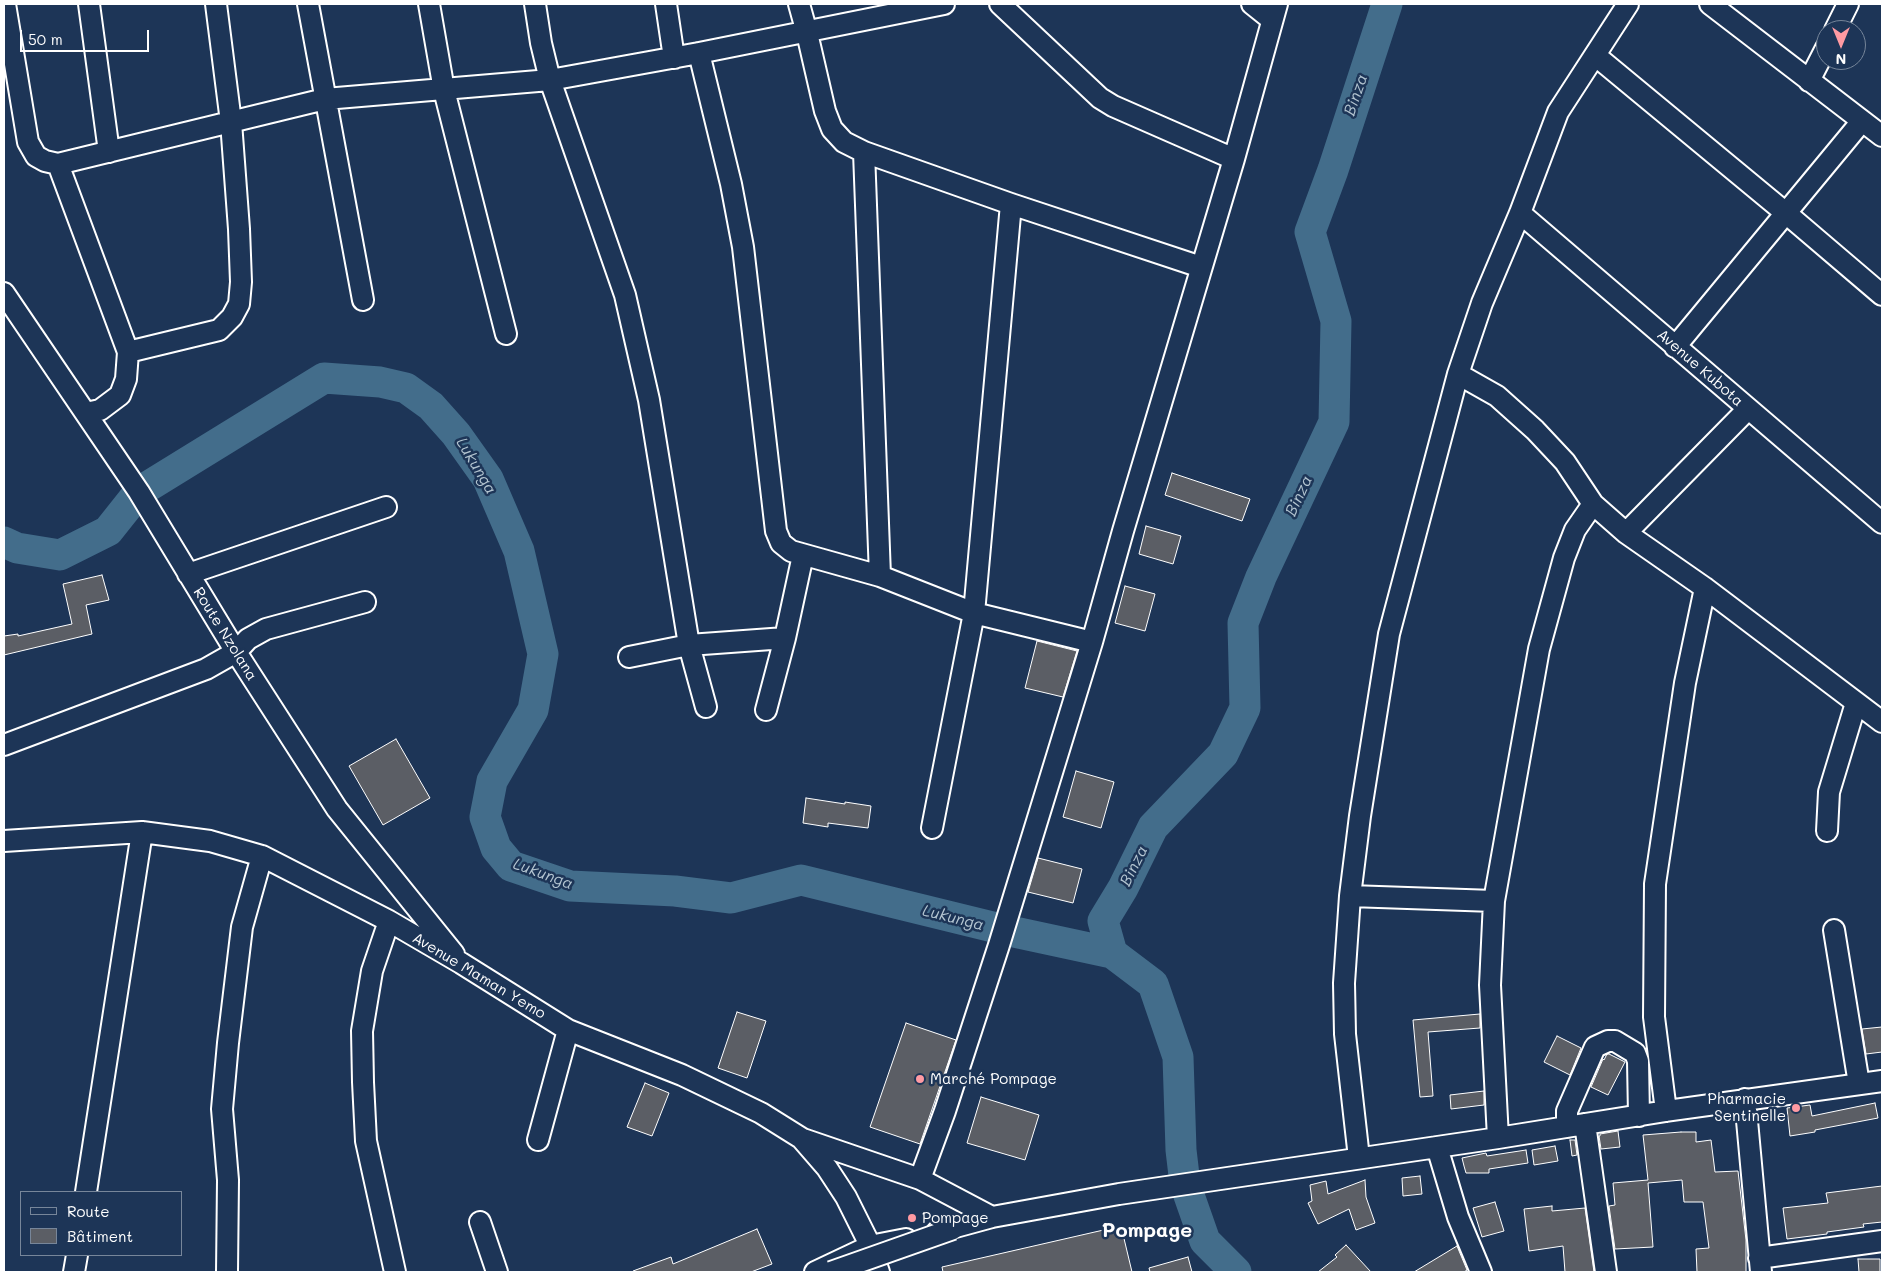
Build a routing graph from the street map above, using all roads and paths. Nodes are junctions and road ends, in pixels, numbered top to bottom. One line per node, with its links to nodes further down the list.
1 (5, 4): 32 (street)
2 (89, 4): 29 (street)
3 (216, 4): 27 (street)
4 (308, 4): 25 (street)
5 (430, 4): 24 (street)
6 (535, 4): 22 (street)
7 (666, 4): 20 (street)
8 (799, 4): 17 (street)
9 (944, 4): 17 (street)
10 (1000, 4): 31 (street)
11 (1252, 4): 15 (street)
12 (1628, 4): 19 (street)
13 (1710, 4): 23 (street)
14 (1848, 4): 16 (street)
15 (1274, 12): 31 (street)
16 (1840, 20)
17 (807, 33): 18 (street); 30 (street)
18 (699, 53): 20 (street); 50 (street)
19 (1596, 56): 34 (street); 35 (street)
20 (674, 58): 22 (street)
21 (1816, 67): 23 (street)
22 (550, 80): 24 (street); 58 (street)
23 (1809, 81): 26 (street)
24 (444, 90): 25 (street); 40 (street)
25 (325, 99): 27 (street); 39 (street)
26 (1862, 121): 28 (street); 35 (street)
27 (231, 122): 29 (street); 42 (street)
28 (1882, 136)
29 (109, 152): 32 (street)
30 (864, 152): 33 (street); 52 (street)
31 (1234, 159): 36 (street)
32 (58, 164): 42 (street)
33 (1010, 204): 36 (street); 55 (street)
34 (1520, 213): 41 (street, Avenue Kubota); 43 (street)
35 (1787, 214): 38 (street); 41 (street)
36 (1201, 267): 57 (street)
37 (4, 294): 45 (street, Route Nzolana)
38 (1882, 295)
39 (363, 300)
40 (506, 334)
41 (1675, 347): 44 (street, Avenue Kubota)
42 (128, 352): 45 (street)
43 (1458, 374): 46 (street); 71 (street)
44 (1748, 409): 48 (street, Avenue Kubota); 49 (street)
45 (86, 413): 51 (street, Route Nzolana)
46 (1593, 504): 49 (street); 72 (street)
47 (386, 507): 51 (street)
48 (1882, 523)
49 (1626, 533): 53 (street)
50 (803, 555): 52 (street); 56 (street)
51 (188, 574): 59 (street, Route Nzolana)
52 (880, 576): 55 (street)
53 (1705, 588): 61 (street); 80 (street)
54 (365, 602): 59 (street)
55 (974, 613): 57 (street); 66 (street)
56 (785, 638): 58 (street); 63 (street)
57 (1092, 642): 88 (street)
58 (689, 645): 60 (street); 62 (street)
59 (236, 652): 65 (street); 75 (street, Route Nzolana)
60 (629, 657)
61 (1856, 702): 64 (street); 67 (street)
62 (706, 707)
63 (766, 710)
64 (1882, 722)
65 (4, 745)
66 (932, 828)
67 (1827, 831)
68 (142, 832): 69 (street, Avenue Maman Yemo); 70 (street, Avenue Maman Yemo); 89 (street)
69 (4, 841)
70 (262, 856): 73 (street, Avenue Maman Yemo); 99 (street)
71 (1350, 896): 72 (street); 87 (street)
72 (1494, 901): 84 (street)
73 (389, 921): 75 (street, Avenue Maman Yemo); 97 (street)
74 (1834, 930): 78 (street)
75 (461, 963): 76 (street, Avenue Maman Yemo)
76 (568, 1030): 83 (street, Avenue Maman Yemo); 85 (street)
77 (1882, 1081): 78 (street)
78 (1859, 1084): 79 (street)
79 (1745, 1100): 80 (street); 96 (street)
80 (1666, 1111): 81 (street)
81 (1639, 1116): 82 (street); 82 (street)
82 (1576, 1126): 84 (street); 105 (street)
83 (801, 1138): 88 (street); 95 (street, Avenue Maman Yemo)
84 (1498, 1138): 86 (street)
85 (538, 1140)
86 (1437, 1147): 87 (street); 104 (street)
87 (1359, 1158): 90 (street)
88 (920, 1179): 90 (street)
89 (86, 1191)
90 (992, 1217): 92 (street)
91 (480, 1222): 100 (street)
92 (953, 1229): 95 (street); 102 (street, bridge)
93 (1882, 1241): 96 (street)
94 (77, 1256): 98 (street)
95 (875, 1261): 101 (street); 103 (street)
96 (1760, 1265)
97 (390, 1271)
98 (74, 1272)
99 (227, 1272)
100 (497, 1272)
101 (815, 1272)
102 (831, 1272)
103 (849, 1272)
104 (1481, 1272)
105 (1606, 1272)

